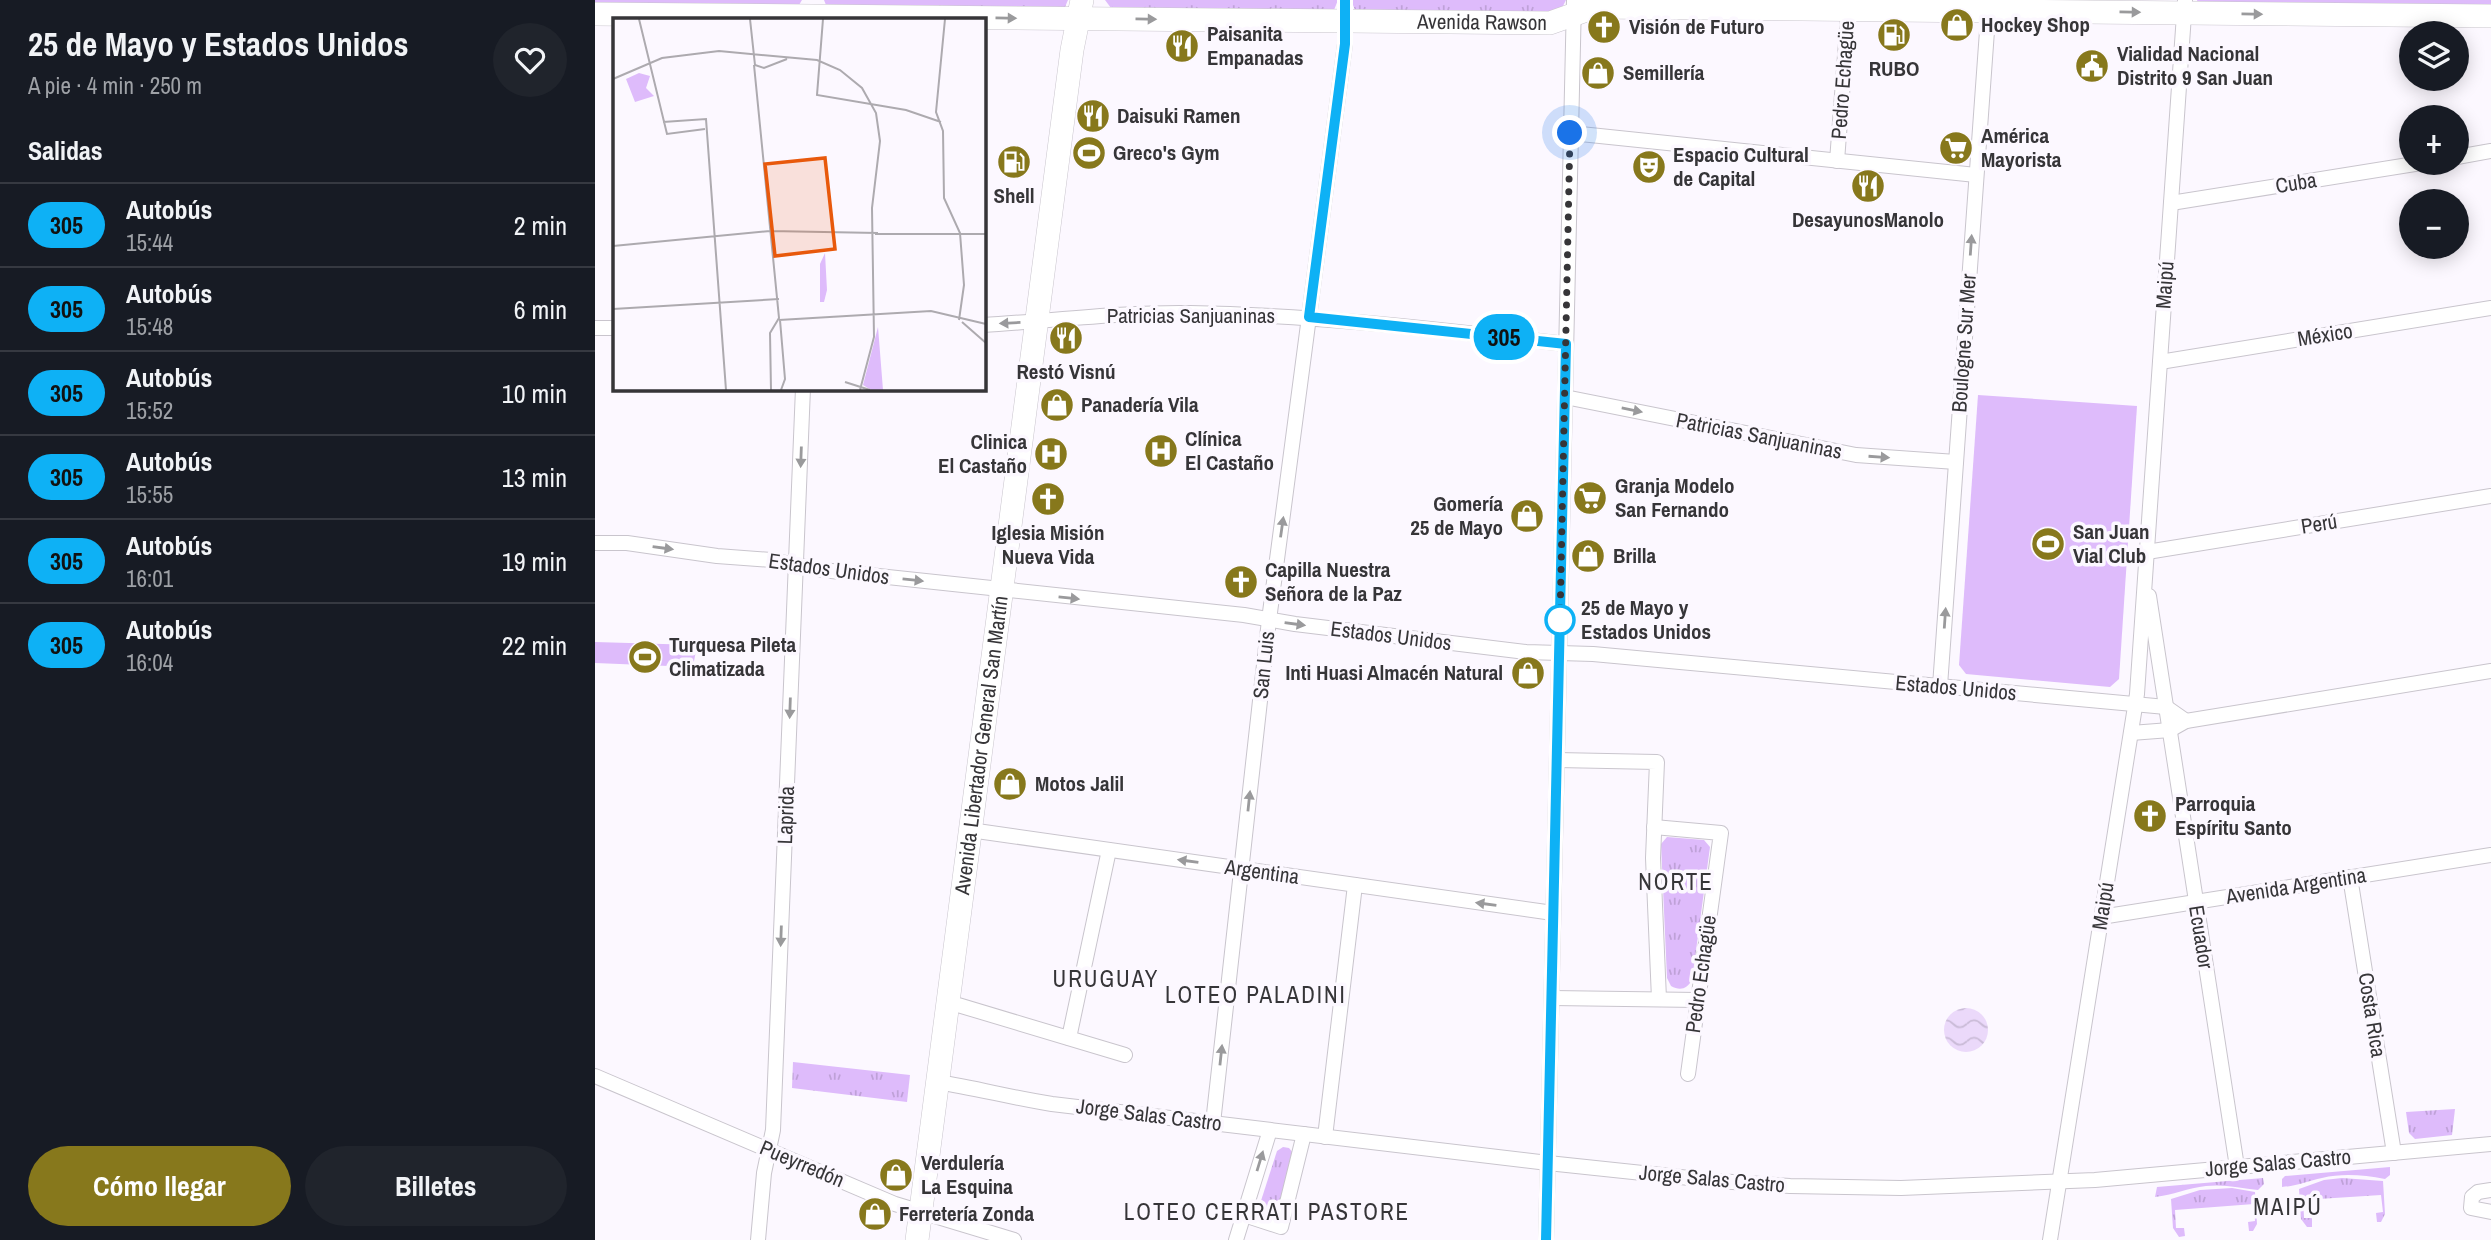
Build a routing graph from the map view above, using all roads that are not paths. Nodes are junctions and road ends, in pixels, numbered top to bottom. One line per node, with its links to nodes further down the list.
1 (1849, 5): 2 (main road, Avenida Rawson); 4 (main road, Avenida Rawson); 13 (street, Pedro Echagüe)
2 (1989, 6): 3 (main road, Avenida Rawson, one-way to 3); 15 (street, Boulogne Sur Mer)
3 (2184, 6): 9 (main road, Avenida Rawson, one-way to 9); 16 (street, Maipú)
4 (1574, 8): 6 (main road, Avenida Rawson); 10 (street)
5 (1079, 9): 6 (main road, Avenida Rawson, one-way to 6); 7 (main road, Avenida Rawson, one-way to 5); 19 (main road, Avenida Libertador General San Martín)
6 (1345, 11): 18 (street, San Luis)
7 (815, 12): 8 (main road, Avenida Rawson)
8 (595, 14)
9 (2491, 16)
10 (1570, 133): 13 (street); 23 (street)
11 (2491, 151): 12 (street)
12 (2469, 155)
13 (1837, 161): 15 (street)
14 (2399, 167): 16 (street, Cuba)
15 (1976, 175): 27 (street, Boulogne Sur Mer, one-way to 15)
16 (2171, 203): 24 (street, Maipú)
17 (2491, 308): 24 (street, México)
18 (1309, 317): 19 (street, Patricias Sanjuaninas); 23 (street, Patricias Sanjuaninas); 34 (street, San Luis, one-way to 18)
19 (1036, 322): 20 (street, Patricias Sanjuaninas, one-way to 20); 33 (main road, Avenida Libertador General San Martín)
20 (985, 325)
21 (595, 328): 22 (street)
22 (613, 328)
23 (1566, 344): 26 (street)
24 (2160, 362): 30 (street, Maipú)
25 (803, 390): 31 (street, Laprida, one-way to 31)
26 (1565, 397): 27 (street, Patricias Sanjuaninas, one-way to 27); 35 (street)
27 (1956, 462): 37 (street, Boulogne Sur Mer, one-way to 27)
28 (2491, 496): 30 (street, Perú)
29 (595, 543): 31 (street, Estados Unidos, one-way to 31)
30 (2147, 552): 32 (street, Maipú)
31 (796, 565): 33 (street, Estados Unidos, one-way to 33); 68 (street, Laprida, one-way to 68)
32 (2145, 570): 38 (street, Maipú); 39 (street, Maipú)
33 (1001, 590): 34 (street, Estados Unidos, one-way to 34); 45 (main road, Avenida Libertador General San Martín)
34 (1269, 620): 35 (street, Estados Unidos, one-way to 35); 48 (street, San Luis, one-way to 34)
35 (1559, 653): 37 (street, Estados Unidos); 43 (street)
36 (2491, 671): 40 (street)
37 (1940, 686): 38 (street, Estados Unidos)
38 (2135, 705): 39 (street, Estados Unidos); 42 (street, Maipú)
39 (2166, 708): 40 (street, Estados Unidos); 41 (street, Ecuador)
40 (2186, 721): 41 (street)
41 (2170, 730): 42 (street); 51 (street, Ecuador)
42 (2131, 733): 53 (street, Maipú)
43 (1557, 760): 44 (street, Pedro Echagüe); 52 (street)
44 (1654, 827): 55 (street, Pedro Echagüe); 56 (street, Pedro Echagüe)
45 (970, 830): 46 (street, Argentina); 57 (main road, Avenida Libertador General San Martín)
46 (1109, 850): 48 (street, Argentina, one-way to 46); 58 (street)
47 (2491, 855): 49 (street, Avenida Argentina)
48 (1241, 869): 50 (street, Argentina); 63 (street, San Luis, one-way to 48)
49 (2350, 877): 51 (street, Avenida Argentina); 69 (street, Costa Rica)
50 (1355, 885): 52 (street, Argentina, one-way to 50); 66 (street)
51 (2196, 902): 53 (street, Avenida Argentina); 71 (street, Ecuador)
52 (1553, 913): 54 (street)
53 (2101, 917): 72 (street, Maipú)
54 (1552, 998): 55 (street); 70 (street)
55 (1659, 999): 56 (street)
56 (1698, 1000): 60 (street, Pedro Echagüe)
57 (948, 1002): 58 (street); 62 (main road, Avenida Libertador General San Martín)
58 (1069, 1038): 59 (street)
59 (1125, 1055)
60 (1688, 1074)
61 (595, 1076): 68 (street, Pueyrredón)
62 (937, 1082): 63 (street, Jorge Salas Castro); 74 (main road, Avenida Libertador General San Martín)
63 (1213, 1123): 64 (street, Jorge Salas Castro)
64 (1270, 1130): 65 (street, Jorge Salas Castro); 76 (street, one-way to 64)
65 (1304, 1134): 66 (street, Jorge Salas Castro); 76 (street)
66 (1325, 1136): 70 (street, Jorge Salas Castro)
67 (2491, 1144): 69 (street, Jorge Salas Castro)
68 (769, 1150): 74 (street, Pueyrredón); 77 (street, Laprida)
69 (2394, 1153): 71 (street, Jorge Salas Castro)
70 (1548, 1163): 72 (street, Jorge Salas Castro); 81 (street)
71 (2237, 1167): 72 (street, Jorge Salas Castro)
72 (2059, 1181): 82 (street, Maipú)
73 (2491, 1190): 75 (street)
74 (921, 1211): 78 (main road, Avenida Libertador General San Martín); 79 (street, Pueyrredón)
75 (2491, 1212)
76 (1244, 1215): 80 (street)
77 (758, 1240)
78 (917, 1240)
79 (1014, 1240)
80 (1236, 1240)
81 (1546, 1240)
82 (2050, 1240)

